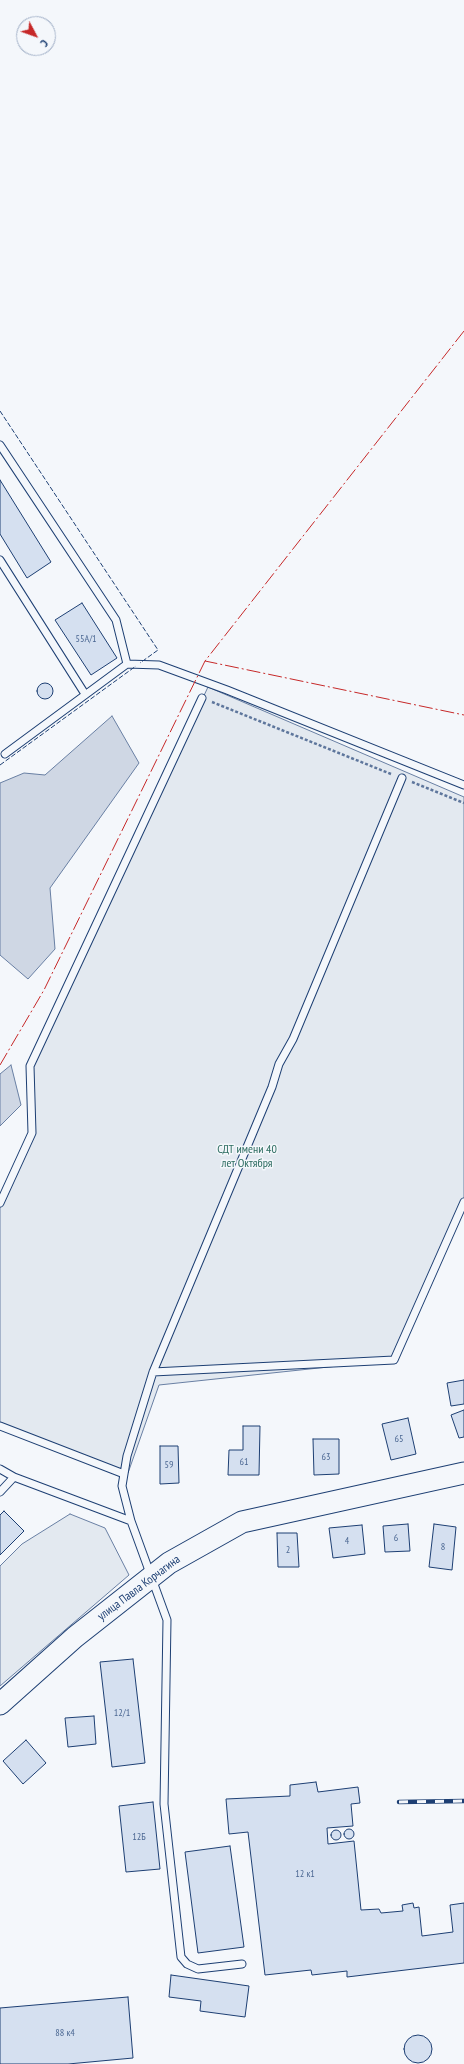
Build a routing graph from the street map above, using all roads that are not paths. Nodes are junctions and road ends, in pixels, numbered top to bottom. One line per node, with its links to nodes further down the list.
1 (0, 444): 3 (lane)
2 (0, 560): 4 (lane)
3 (126, 664): 4 (lane); 8 (lane)
4 (85, 694): 6 (lane)
5 (202, 698): 10 (lane)
6 (5, 754)
7 (402, 778): 11 (lane)
8 (464, 785)
9 (464, 1202): 11 (lane)
10 (0, 1203)
11 (153, 1372): 15 (lane)
12 (0, 1426): 15 (lane)
13 (0, 1469): 16 (lane)
14 (464, 1473): 19 (main road, улица Павла Корчагина)
15 (124, 1474): 18 (lane)
16 (14, 1477): 17 (lane); 18 (lane)
17 (0, 1492)
18 (131, 1521): 19 (lane)
19 (151, 1577): 20 (main road, улица Павла Корчагина); 21 (lane)
20 (0, 1704)
21 (242, 1964)

